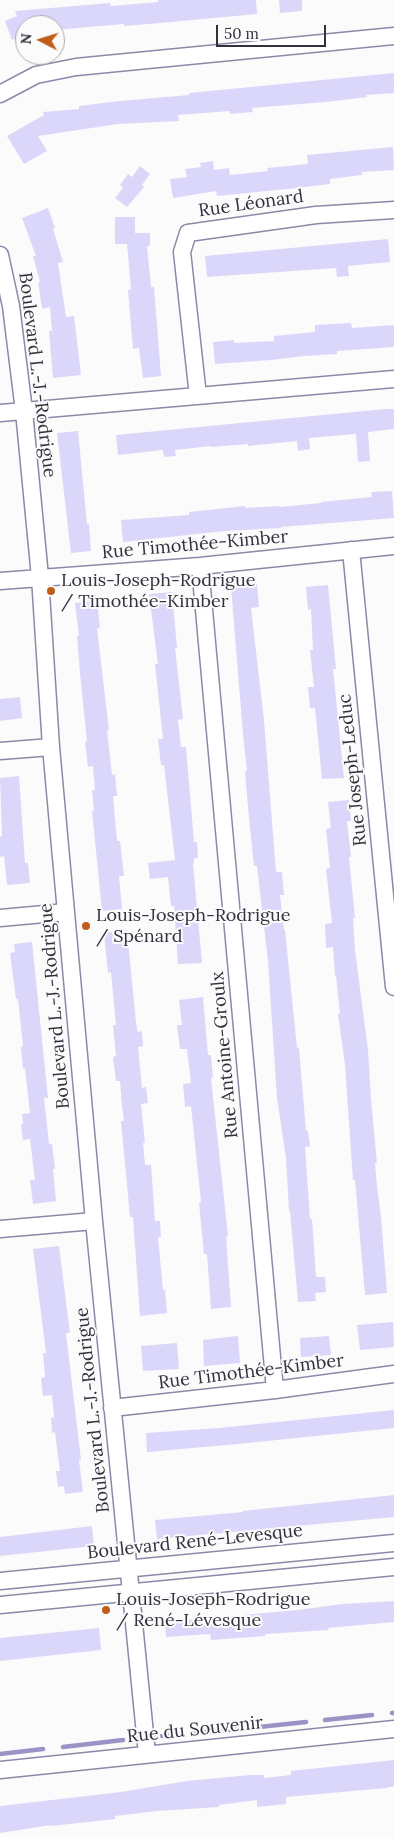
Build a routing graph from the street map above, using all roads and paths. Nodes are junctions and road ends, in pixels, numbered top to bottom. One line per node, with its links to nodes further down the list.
1 (394, 36): 2 (street)
2 (0, 94)
3 (394, 210): 6 (street, Rue Léonard)
4 (0, 255): 7 (street, Boulevard L.-J.-Rodrigue)
5 (394, 379): 6 (street)
6 (198, 396): 7 (street)
7 (24, 411): 8 (street); 12 (street, Boulevard L.-J.-Rodrigue)
8 (0, 413)
9 (394, 546): 10 (street, Rue Timothée-Kimber)
10 (351, 550): 11 (street, Rue Timothée-Kimber); 18 (street, Rue Joseph-Leduc)
11 (200, 566): 12 (street, Rue Timothée-Kimber); 22 (street, Rue Antoine-Groulx)
12 (40, 577): 13 (street, Rue Timothée-Kimber); 14 (street, Boulevard L.-J.-Rodrigue)
13 (0, 581)
14 (51, 746): 15 (street); 16 (street, Boulevard L.-J.-Rodrigue)
15 (0, 751)
16 (66, 912): 17 (street); 19 (street, Boulevard L.-J.-Rodrigue)
17 (0, 918)
18 (394, 987)
19 (94, 1221): 20 (street); 23 (street, Boulevard L.-J.-Rodrigue)
20 (0, 1229)
21 (394, 1374): 22 (street, Rue Timothée-Kimber)
22 (275, 1390): 23 (street, Rue Timothée-Kimber)
23 (112, 1408): 26 (street, Boulevard L.-J.-Rodrigue)
24 (394, 1542): 26 (street, Boulevard René-Levesque)
25 (394, 1567): 28 (street)
26 (129, 1568): 27 (street, Boulevard René-Levesque); 28 (street, Boulevard L.-J.-Rodrigue)
27 (0, 1581)
28 (131, 1592): 29 (street); 31 (street, Boulevard L.-J.-Rodrigue)
29 (0, 1605)
30 (394, 1729): 31 (street, Rue du Souvenir)
31 (147, 1754): 32 (street, Rue du Souvenir)
32 (0, 1770)

